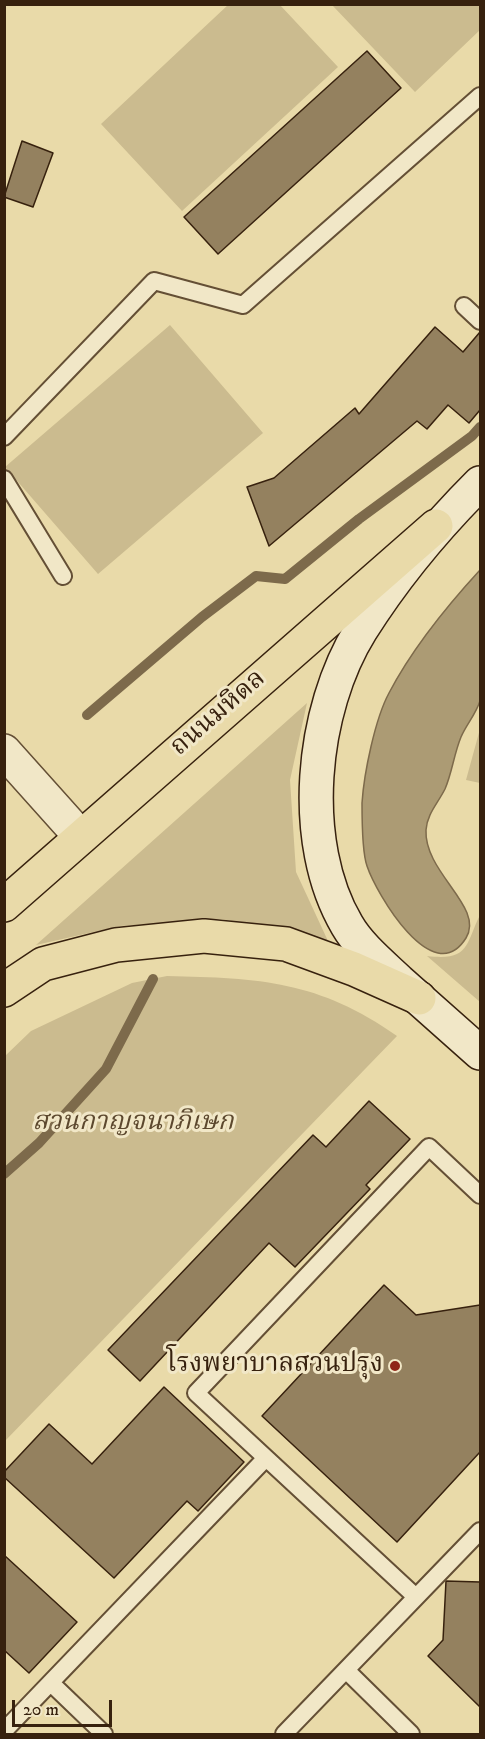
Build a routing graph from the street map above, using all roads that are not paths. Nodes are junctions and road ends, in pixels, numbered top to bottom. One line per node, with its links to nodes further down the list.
1 (480, 96): 4 (lane)
2 (464, 306): 3 (lane)
3 (480, 321)
4 (4, 437)
5 (4, 479): 8 (lane)
6 (480, 483): 7 (main road)
7 (436, 526): 10 (main road, ถนนมหิดล); 13 (main road)
8 (63, 576)
9 (4, 751): 10 (main road)
10 (81, 837): 11 (main road, ถนนมหิดล)
11 (9, 901)
12 (4, 990): 13 (main road)
13 (419, 999): 14 (main road)
14 (480, 1053)
15 (480, 1195): 16 (lane)
16 (265, 1459): 18 (lane); 20 (lane)
17 (480, 1531): 18 (lane)
18 (416, 1597): 19 (lane)
19 (346, 1670): 23 (lane); 24 (lane)
20 (52, 1684): 21 (lane); 22 (lane)
21 (4, 1731)
22 (104, 1734)
23 (284, 1734)
24 (411, 1734)

